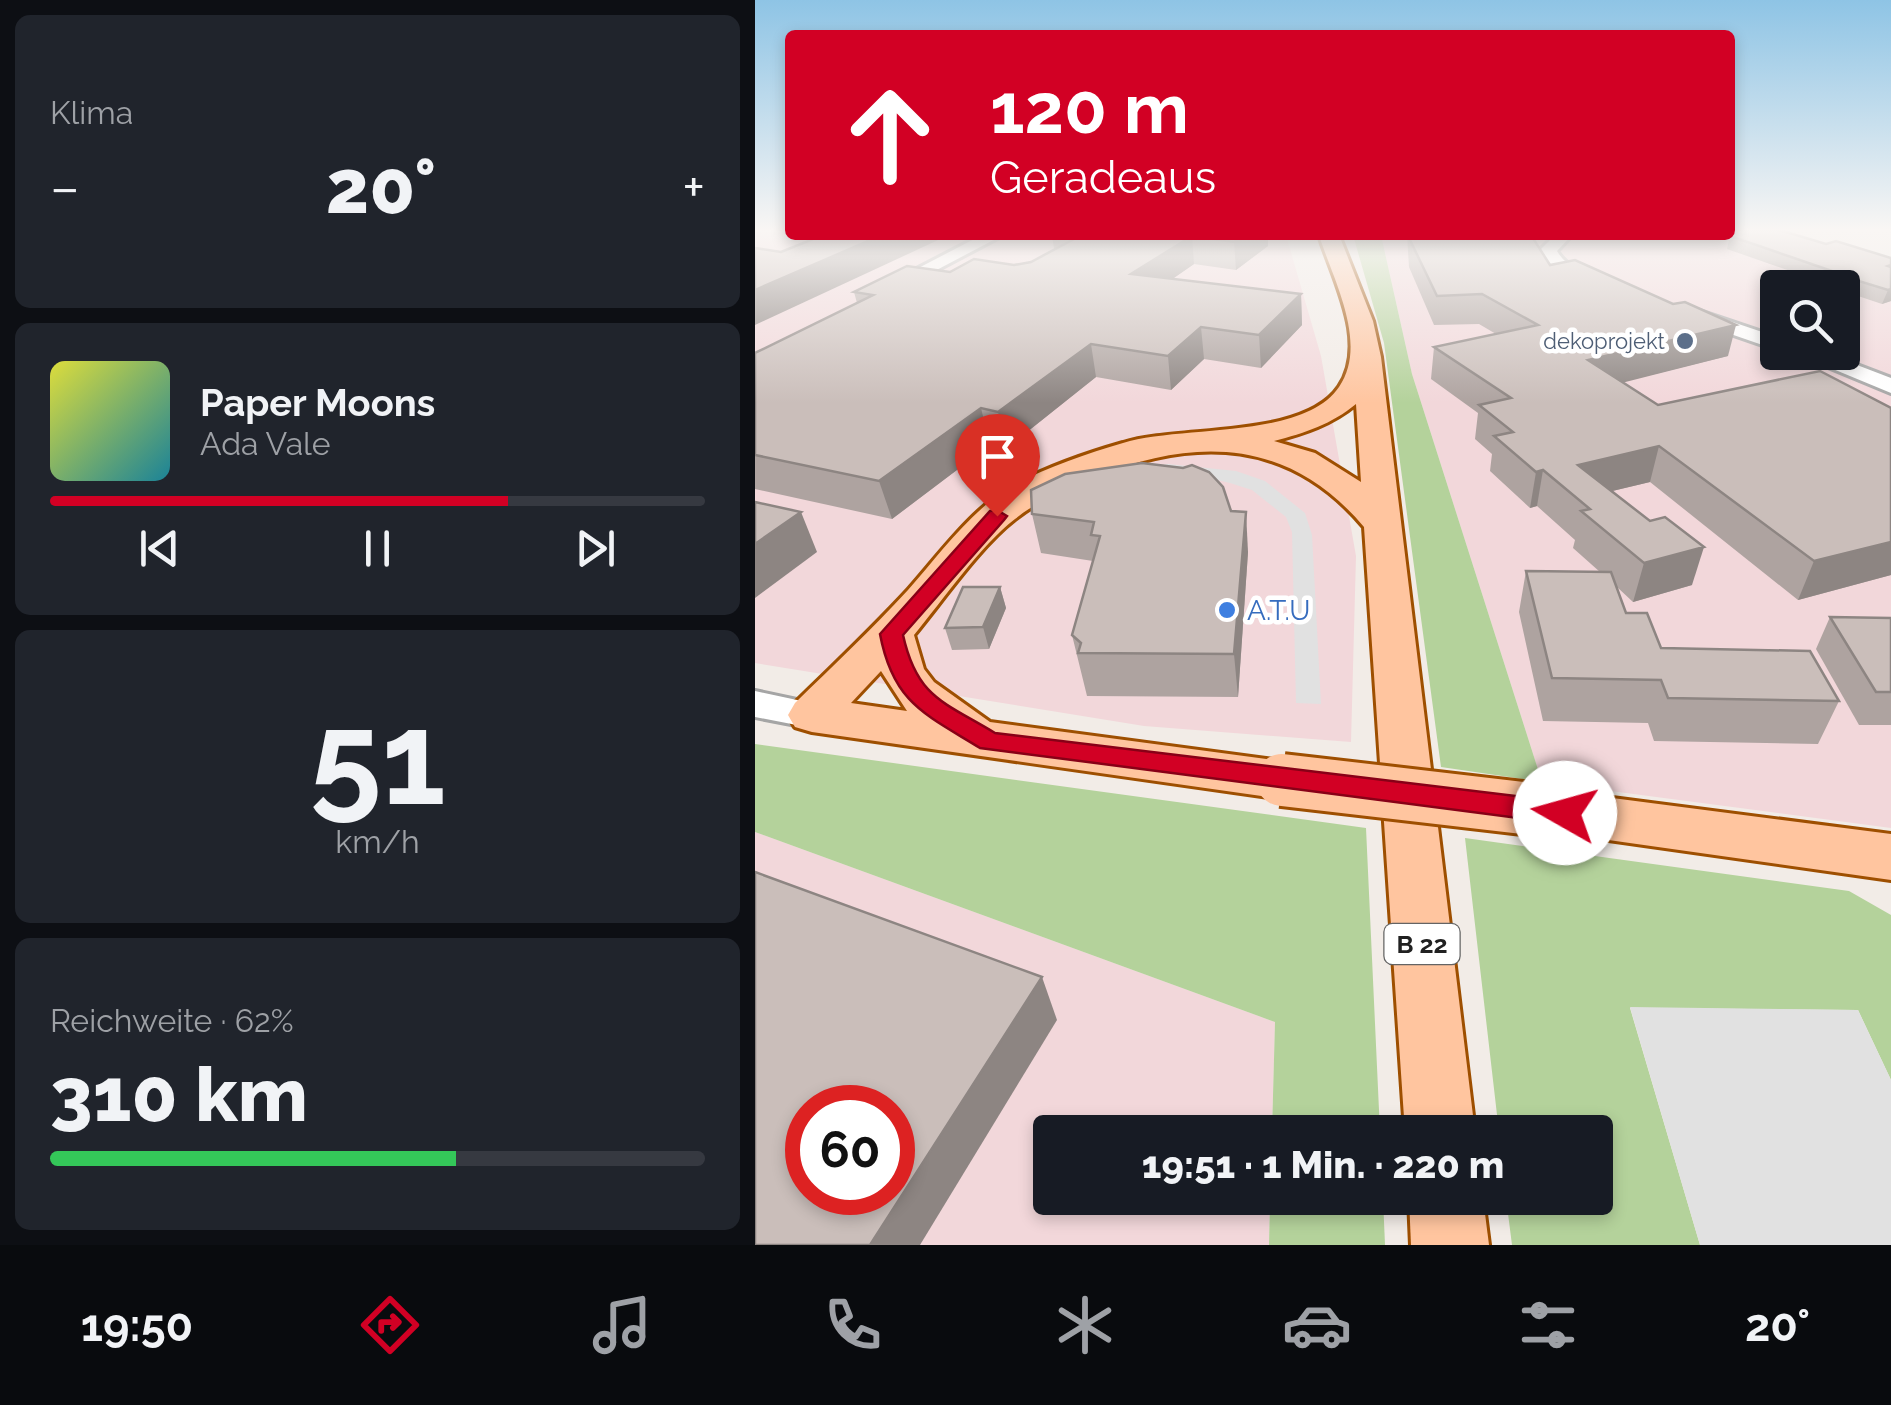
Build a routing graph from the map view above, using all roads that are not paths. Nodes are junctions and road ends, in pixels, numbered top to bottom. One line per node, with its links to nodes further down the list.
1 (890, 287): 5 (street)
2 (1348, 287): 8 (main road, B 22)
3 (1610, 287): 4 (street)
4 (1617, 290)
5 (874, 295)
6 (1669, 307): 7 (street)
7 (1760, 338)
8 (1367, 357): 11 (main road); 12 (main road, B 22)
9 (1849, 370): 10 (street)
10 (1891, 386)
11 (1203, 441): 12 (main road); 13 (main road)
12 (1383, 526): 20 (main road, B 22)
13 (891, 634): 15 (main road); 16 (main road)
14 (755, 704): 15 (street)
15 (812, 715): 16 (main road)
16 (990, 742): 17 (main road, bridge)
17 (1802, 845): 18 (main road); 19 (main road)
18 (1891, 856)
19 (1891, 884)
20 (1438, 1115)
21 (1447, 1215): 22 (main road)
22 (1450, 1245)

